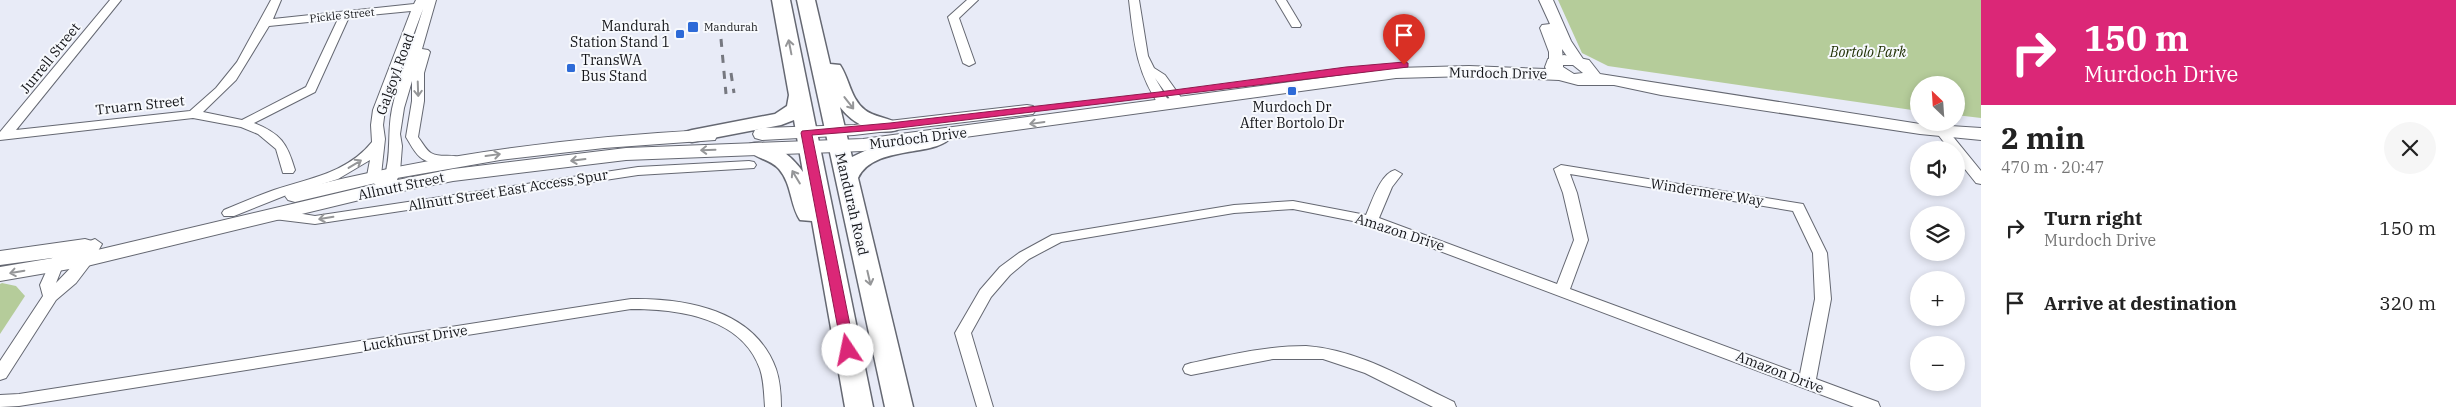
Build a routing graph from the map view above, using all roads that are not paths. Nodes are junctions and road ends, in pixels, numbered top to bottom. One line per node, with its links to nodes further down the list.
1 (116, 0): 32 (street, Jurrell Street)
2 (276, 0): 13 (street)
3 (431, 0): 14 (street, Galgoyl Road)
4 (781, 0): 20 (highway, one-way to 4)
5 (806, 0): 16 (highway, Mandurah Road)
6 (1134, 0): 21 (street)
7 (1281, 0): 15 (street)
8 (1535, 0): 18 (street)
9 (1546, 0): 19 (street)
10 (968, 1): 17 (street)
11 (420, 4): 12 (street, Pickle Street); 37 (street, Galgoyl Road)
12 (345, 15): 13 (street, Pickle Street); 25 (street)
13 (265, 24): 22 (street)
14 (425, 24): 39 (street, one-way to 39); 44 (street, Galgoyl Road)
15 (1296, 25)
16 (816, 46): 26 (highway, one-way to 26); 35 (highway, Mandurah Road)
17 (969, 63)
18 (1557, 67): 19 (main road, Murdoch Drive); 21 (main road, Murdoch Drive)
19 (1585, 69): 23 (main road, Murdoch Drive); 24 (main road, Murdoch Drive)
20 (799, 95): 33 (highway); 36 (highway)
21 (1169, 99): 26 (main road, Murdoch Drive); 34 (main road, Murdoch Drive, one-way to 34)
22 (194, 114): 25 (street, Truarn Street); 32 (street, Truarn Street)
23 (1910, 122)
24 (1910, 122)
25 (244, 124): 40 (street, Truarn Street)
26 (890, 126): 35 (main road, Murdoch Drive)
27 (1965, 127): 28 (main road, Murdoch Drive)
28 (1981, 128)
29 (1936, 131): 43 (street)
30 (1964, 131): 31 (main road, Murdoch Drive)
31 (1981, 134)
32 (3, 135)
33 (692, 136): 36 (main road, Allnutt Street); 39 (main road, Allnutt Street, one-way to 33)
34 (942, 136): 35 (main road, Murdoch Drive); 42 (highway)
35 (838, 139): 36 (main road, Murdoch Drive); 42 (highway, Mandurah Road)
36 (807, 140): 38 (main road, Allnutt Street); 50 (highway)
37 (378, 142): 44 (street, Galgoyl Road); 45 (street, one-way to 37)
38 (753, 156): 44 (main road, Allnutt Street); 50 (highway, one-way to 38)
39 (463, 160): 44 (main road, Allnutt Street)
40 (288, 170)
41 (1395, 174): 46 (street)
42 (846, 180): 60 (highway, Mandurah Road, one-way to 60)
43 (1981, 180)
44 (386, 186): 45 (main road, Allnutt Street); 47 (main road, Allnutt Street, one-way to 47)
45 (229, 213): 47 (main road, Allnutt Street)
46 (1372, 220): 52 (street, Amazon Drive); 61 (street, Amazon Drive)
47 (91, 252): 49 (main road, Allnutt Street); 53 (street)
48 (0, 258): 49 (main road, Allnutt Street)
49 (59, 258): 51 (main road, Allnutt Street, one-way to 51); 53 (street)
50 (833, 270): 59 (highway)
51 (0, 274)
52 (1562, 290): 56 (street, Amazon Drive); 56 (street, Windermere Way)
53 (51, 296): 55 (street)
54 (1191, 369): 62 (street)
55 (0, 374)
56 (1807, 381): 63 (street, Amazon Drive)
57 (0, 401): 58 (street, Luckhurst Drive)
58 (774, 407)
59 (859, 407)
60 (899, 407)
61 (984, 407)
62 (1448, 407)
63 (1872, 407)

